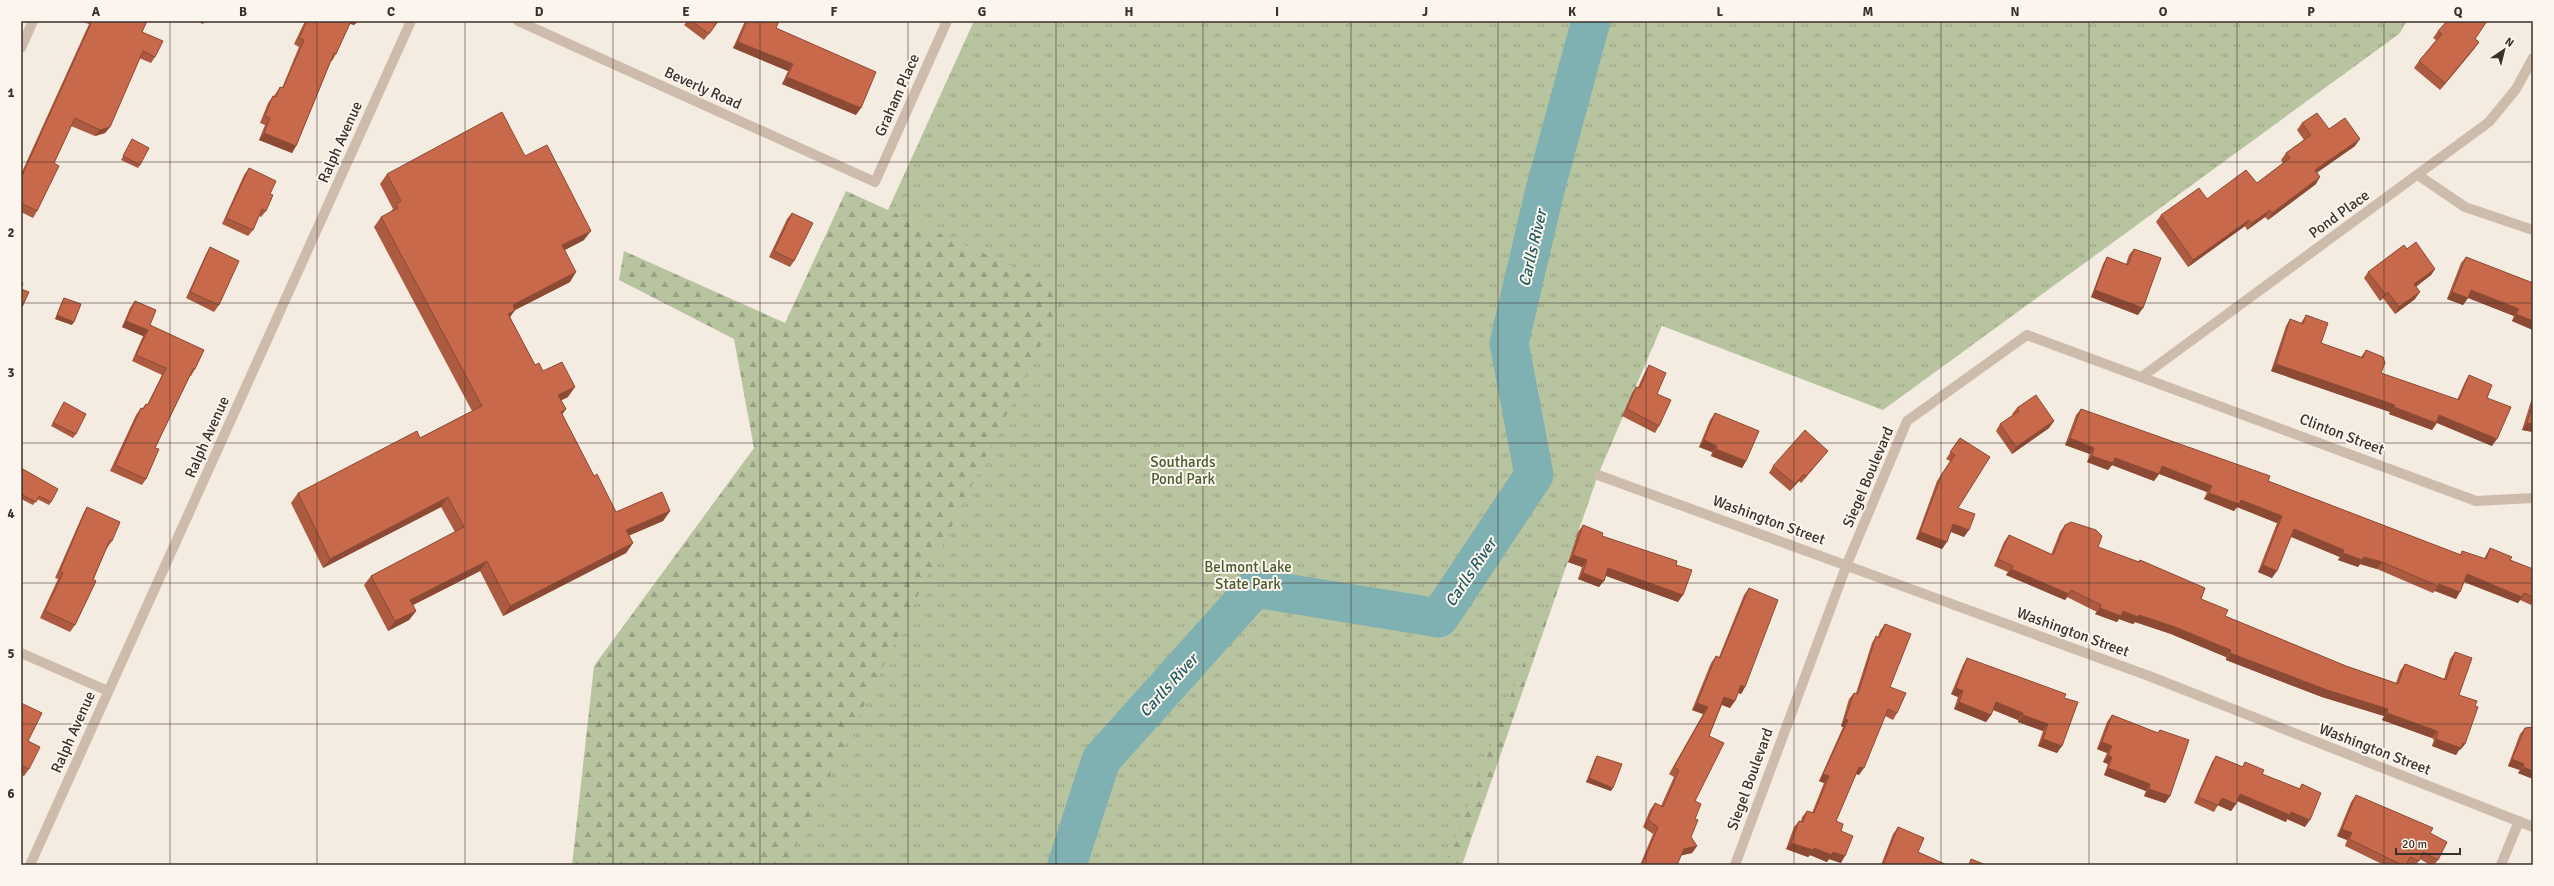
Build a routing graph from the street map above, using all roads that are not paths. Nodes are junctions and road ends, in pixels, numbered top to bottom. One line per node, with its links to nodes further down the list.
1 (33, 21): 5 (street)
2 (411, 21): 15 (street, Ralph Avenue)
3 (518, 21): 8 (street, Beverly Road)
4 (947, 21): 8 (street, Graham Place)
5 (21, 48)
6 (2533, 58): 7 (street, Pond Place)
7 (2418, 175): 9 (street); 10 (street, Pond Place)
8 (875, 182)
9 (2533, 230)
10 (2143, 376): 12 (street, Clinton Street); 13 (street, Siegel Boulevard)
11 (1598, 475): 13 (street, Washington Street)
12 (2533, 498)
13 (1847, 564): 16 (street, Washington Street); 19 (street, Siegel Boulevard)
14 (21, 653): 15 (street)
15 (108, 691): 18 (street, Ralph Avenue)
16 (2519, 821): 17 (street, Washington Street); 20 (street)
17 (2533, 827)
18 (30, 865)
19 (1735, 865)
20 (2501, 865)

